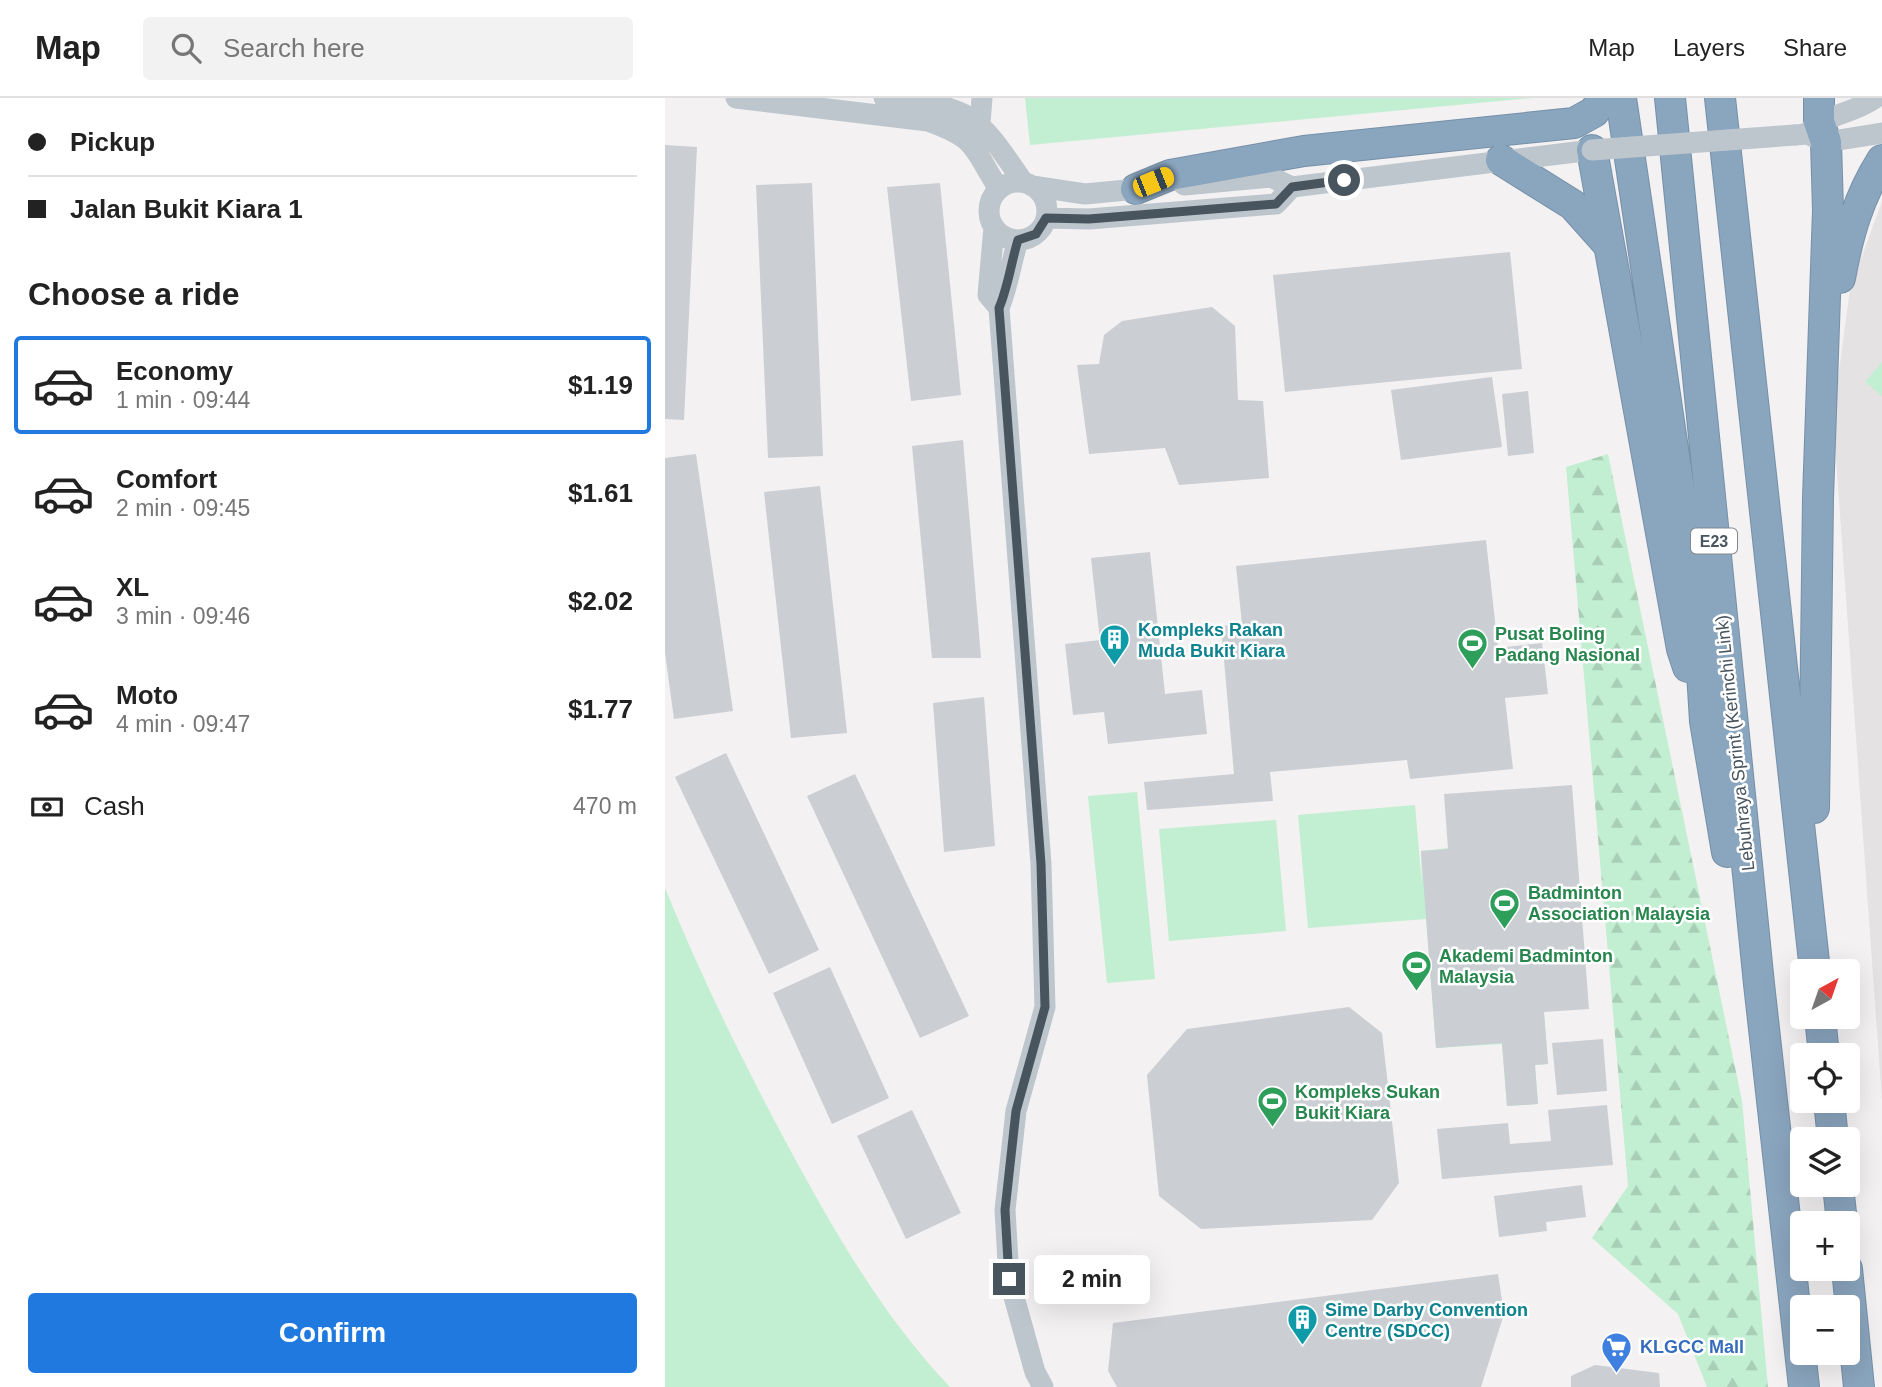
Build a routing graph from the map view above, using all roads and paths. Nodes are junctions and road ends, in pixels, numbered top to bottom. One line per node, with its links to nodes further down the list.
1 (736, 98): 17 (street)
2 (884, 98): 9 (street)
3 (982, 98): 9 (street)
4 (1603, 98): 18 (highway)
5 (1621, 98): 25 (highway)
6 (1670, 98): 28 (highway, Lebuhraya Sprint (Kerinchi Link) / E23)
7 (1720, 98): 26 (highway)
8 (1875, 98): 10 (street)
9 (980, 123): 15 (street)
10 (1813, 126): 11 (street); 12 (street, bridge); 24 (highway)
11 (1882, 133)
12 (1592, 150): 13 (street); 22 (highway)
13 (1501, 160): 16 (street); 22 (highway)
14 (1882, 160): 24 (highway)
15 (1028, 184): 17 (street); 18 (street); 19 (street)
16 (1292, 187): 18 (street); 19 (street)
17 (999, 189): 20 (street)
18 (1136, 189)
19 (1046, 218): 21 (street)
20 (994, 227): 21 (street); 23 (street)
21 (1018, 240): 23 (street)
22 (1607, 243): 25 (highway)
23 (999, 308): 30 (street)
24 (1824, 317): 26 (highway)
25 (1706, 721): 28 (highway)
26 (1812, 938): 27 (highway)
27 (1814, 959)
28 (1759, 984): 31 (highway, Lebuhraya Sprint (Kerinchi Link) / E23)
29 (1848, 1281): 32 (highway)
30 (1043, 1387)
31 (1804, 1387)
32 (1859, 1387)

